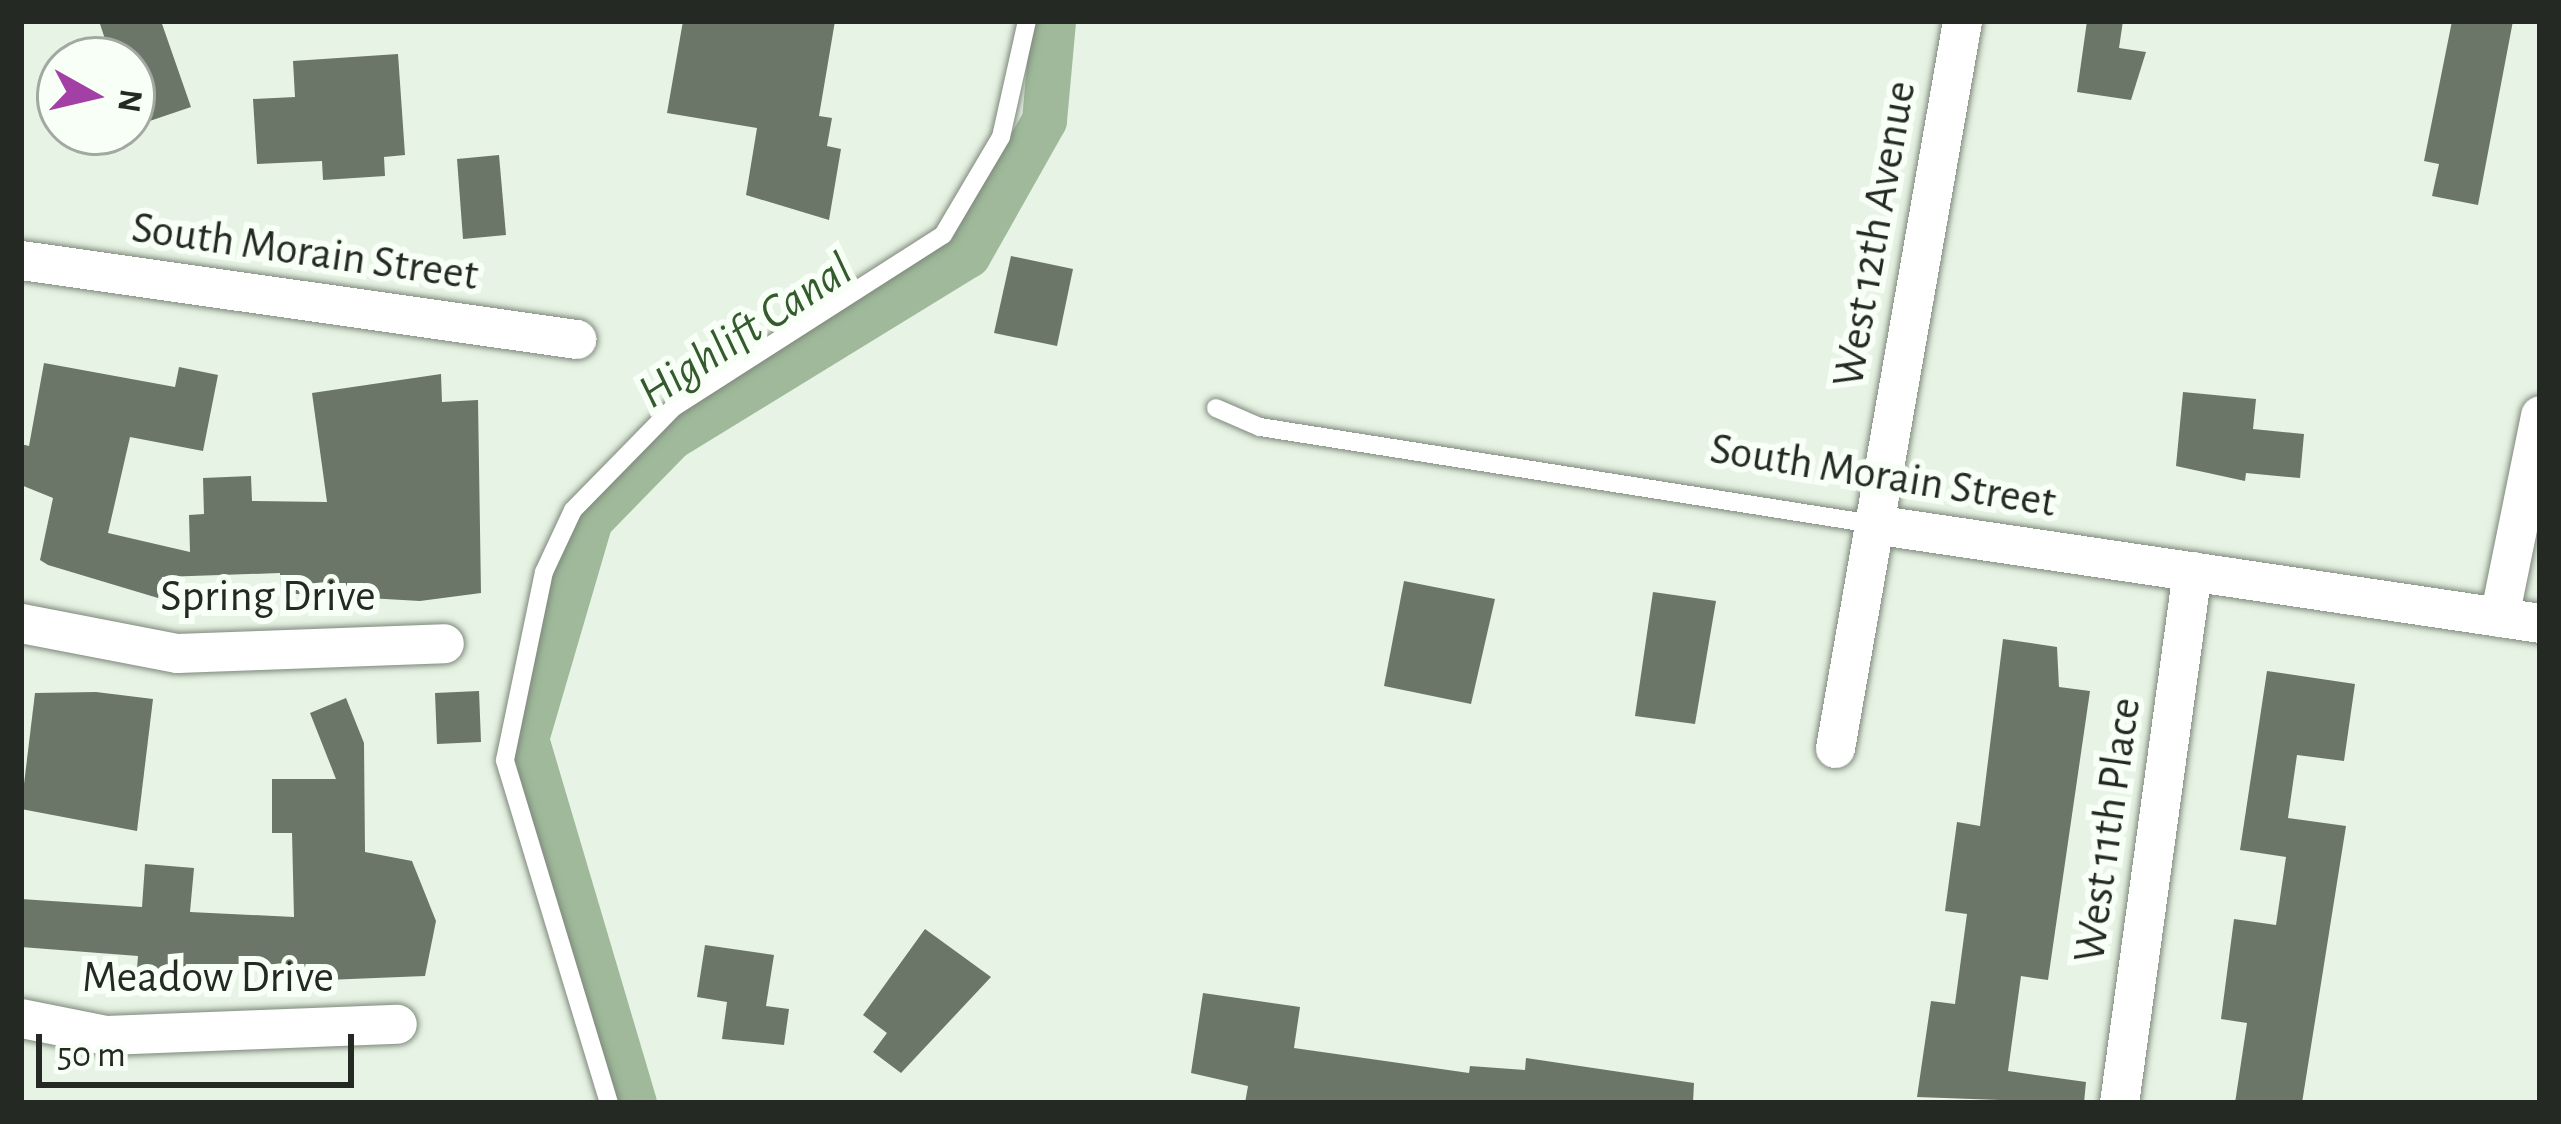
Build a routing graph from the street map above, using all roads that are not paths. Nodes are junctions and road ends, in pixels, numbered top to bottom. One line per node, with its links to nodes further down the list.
1 (1027, 21): 16 (lane)
2 (1963, 21): 7 (street, West 12th Avenue)
3 (21, 260): 4 (street, South Morain Street)
4 (576, 339)
5 (1216, 408): 7 (lane, South Morain Street)
6 (2540, 415): 9 (street)
7 (1873, 524): 8 (street, South Morain Street); 13 (street, West 12th Avenue)
8 (2192, 571): 9 (street, South Morain Street); 17 (street, West 11th Place)
9 (2500, 617): 11 (street, South Morain Street)
10 (21, 623): 12 (street, Spring Drive)
11 (2540, 623)
12 (444, 644)
13 (1835, 748)
14 (21, 1018): 15 (street, Meadow Drive)
15 (397, 1024)
16 (609, 1103)
17 (2119, 1103)

